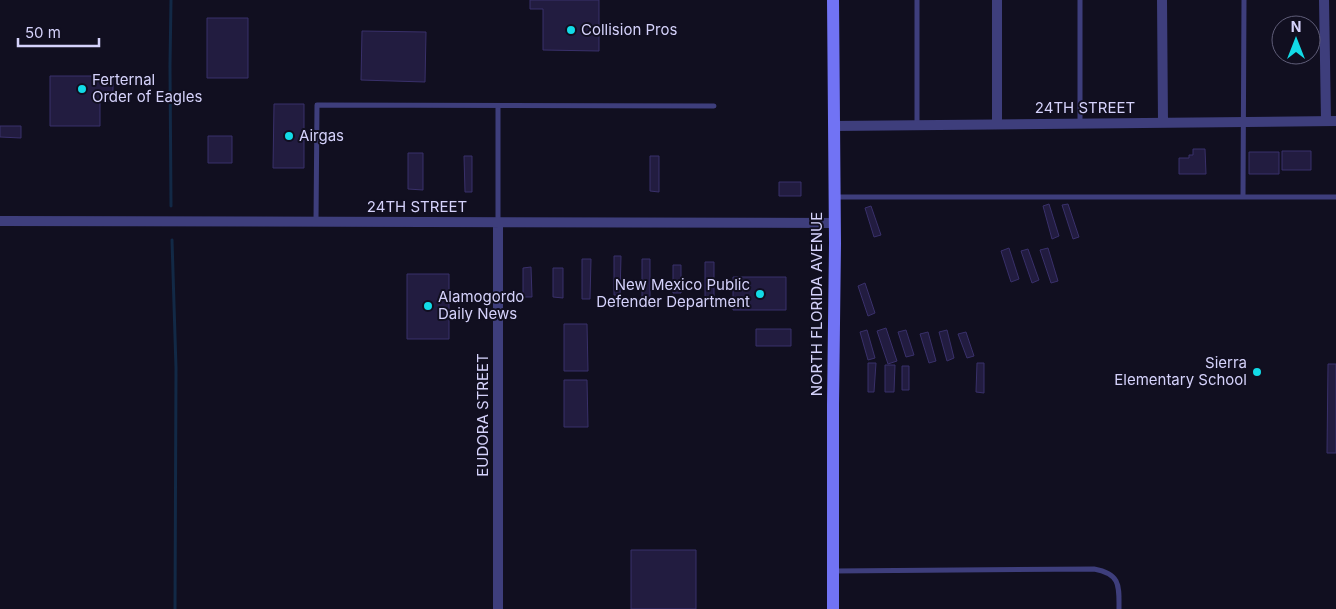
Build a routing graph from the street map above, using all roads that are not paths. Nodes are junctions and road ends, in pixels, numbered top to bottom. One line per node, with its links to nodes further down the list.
1 (834, 0): 15 (main road, NORTH FLORIDA AVENUE)
2 (917, 0): 16 (lane)
3 (997, 0): 14 (street)
4 (1080, 0): 13 (lane)
5 (1162, 0): 11 (street)
6 (1244, 0): 12 (lane)
7 (1324, 0): 10 (street)
8 (498, 106): 9 (lane); 21 (lane); 22 (lane)
9 (714, 106)
10 (1331, 121): 12 (street, 24TH STREET)
11 (1163, 122): 12 (street, 24TH STREET); 13 (street, 24TH STREET)
12 (1244, 122): 17 (lane)
13 (1080, 123): 14 (street, 24TH STREET)
14 (998, 124): 16 (street, 24TH STREET)
15 (834, 126): 16 (street, 24TH STREET); 18 (main road, NORTH FLORIDA AVENUE)
16 (917, 126)
17 (1243, 196): 18 (lane); 19 (lane)
18 (834, 197): 23 (main road, NORTH FLORIDA AVENUE)
19 (1336, 197)
20 (0, 221): 21 (street, 24TH STREET)
21 (316, 222): 22 (street, 24TH STREET)
22 (498, 222): 23 (street, 24TH STREET); 25 (street, EUDORA STREET)
23 (835, 223): 24 (main road, NORTH FLORIDA AVENUE)
24 (833, 571): 26 (main road, NORTH FLORIDA AVENUE); 27 (lane)
25 (498, 609)
26 (833, 609)
27 (1119, 609)

